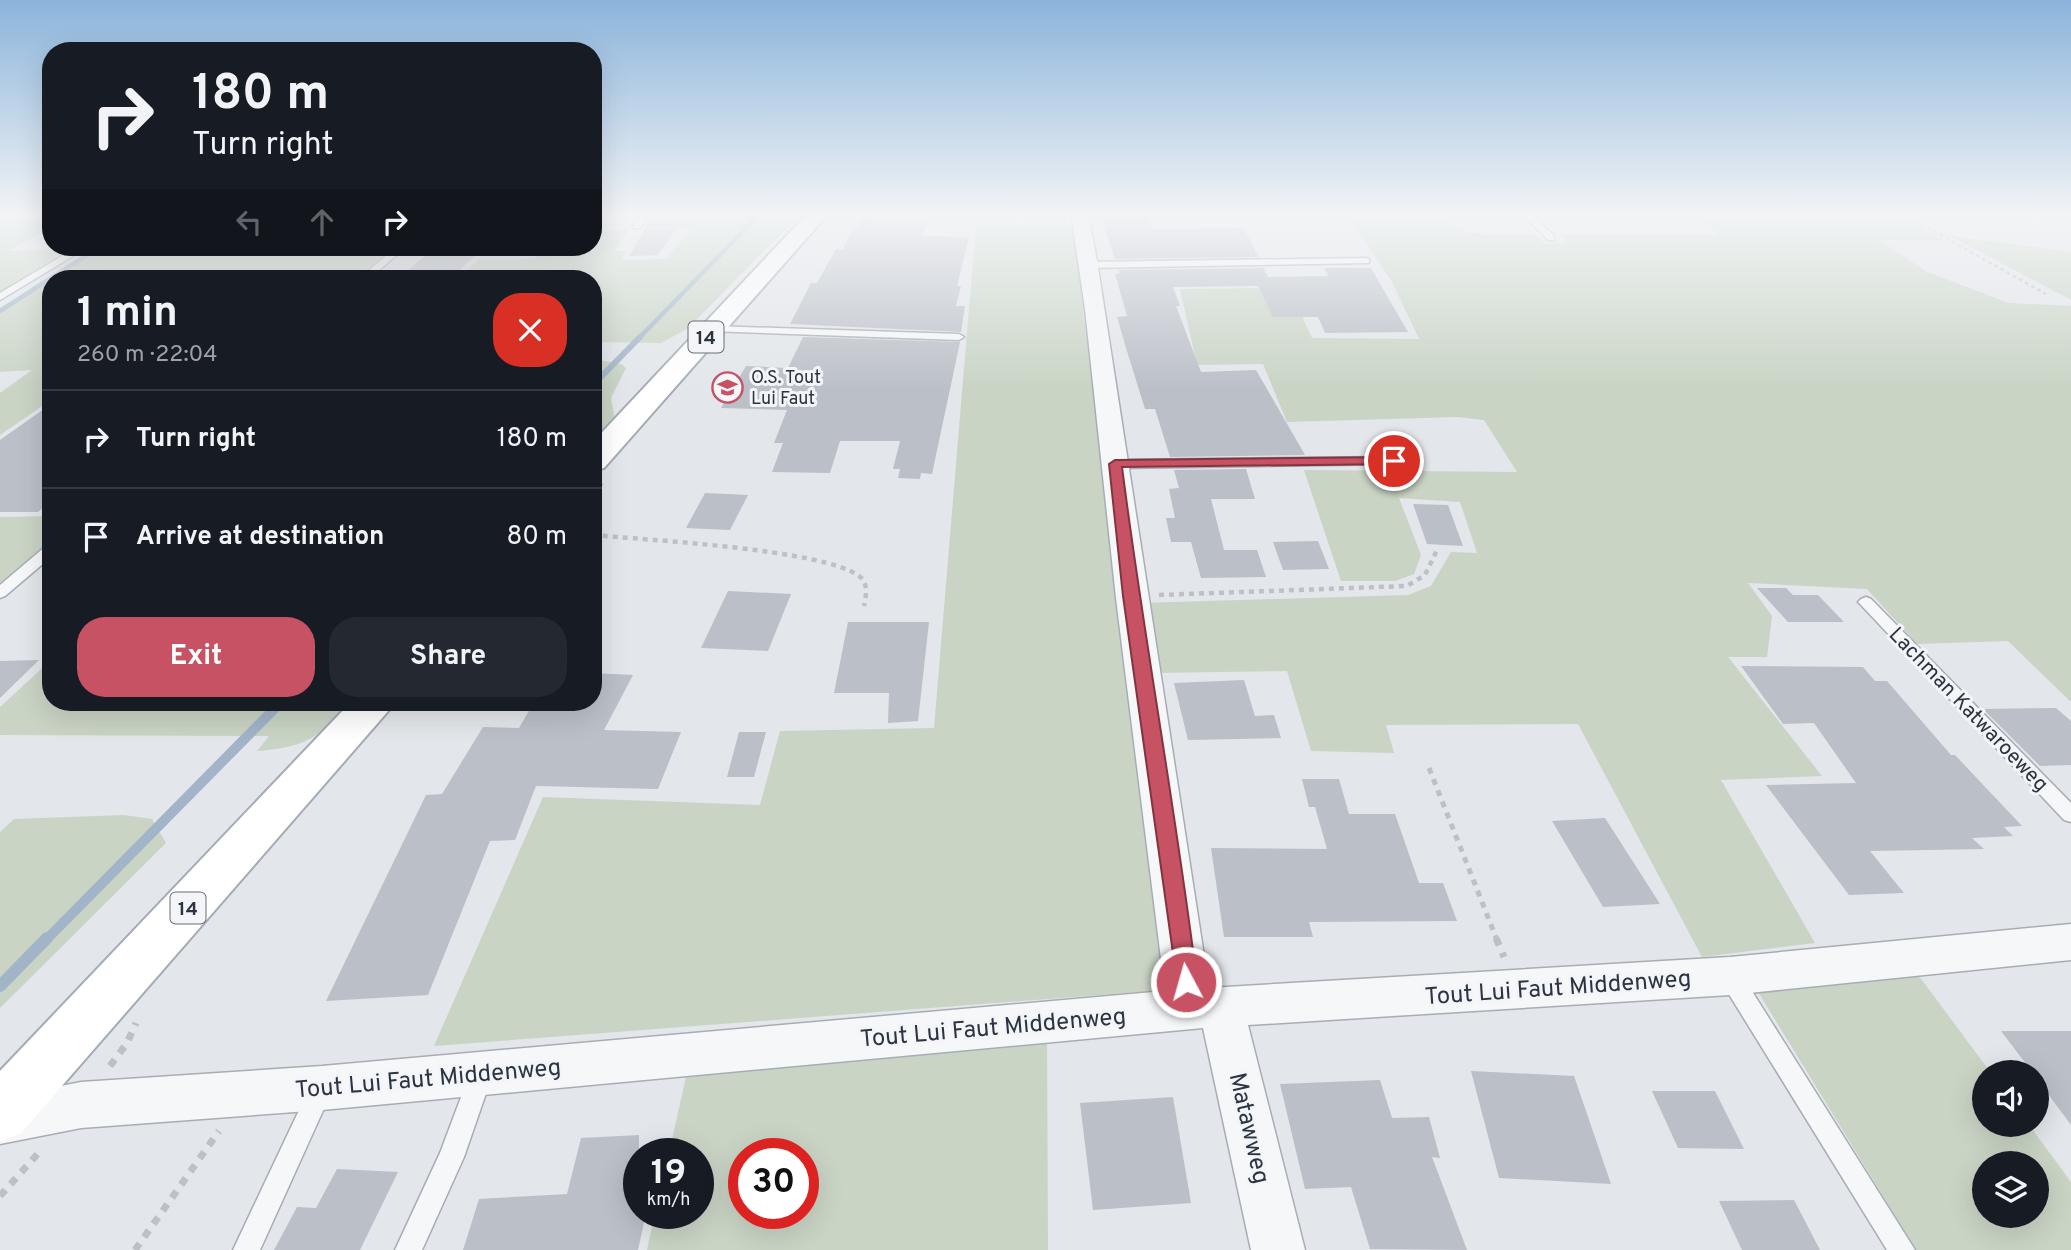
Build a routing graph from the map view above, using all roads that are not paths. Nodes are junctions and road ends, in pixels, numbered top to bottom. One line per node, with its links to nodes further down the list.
1 (41, 272): 4 (lane)
2 (765, 272): 5 (main road, 14)
3 (1088, 272): 9 (street, Matawweg)
4 (0, 297)
5 (713, 329): 6 (lane); 7 (main road, 14)
6 (959, 337)
7 (602, 451)
8 (1394, 461): 9 (lane)
9 (1115, 464): 17 (street, Matawweg)
10 (42, 558): 11 (lane)
11 (0, 593)
12 (1866, 602): 14 (lane, Lachman Katwaroeweg)
13 (367, 711): 20 (main road, 14)
14 (2071, 815)
15 (2071, 942): 16 (street, Tout Lui Faut Middenweg)
16 (1730, 976): 17 (street, Tout Lui Faut Middenweg); 25 (lane)
17 (1205, 1008): 18 (street, Tout Lui Faut Middenweg); 24 (street, Matawweg)
18 (481, 1074): 19 (street, Tout Lui Faut Middenweg); 23 (lane)
19 (322, 1088): 21 (street, Tout Lui Faut Middenweg); 22 (lane)
20 (0, 1113)
21 (0, 1121)
22 (246, 1250)
23 (408, 1250)
24 (1278, 1250)
25 (1902, 1250)

